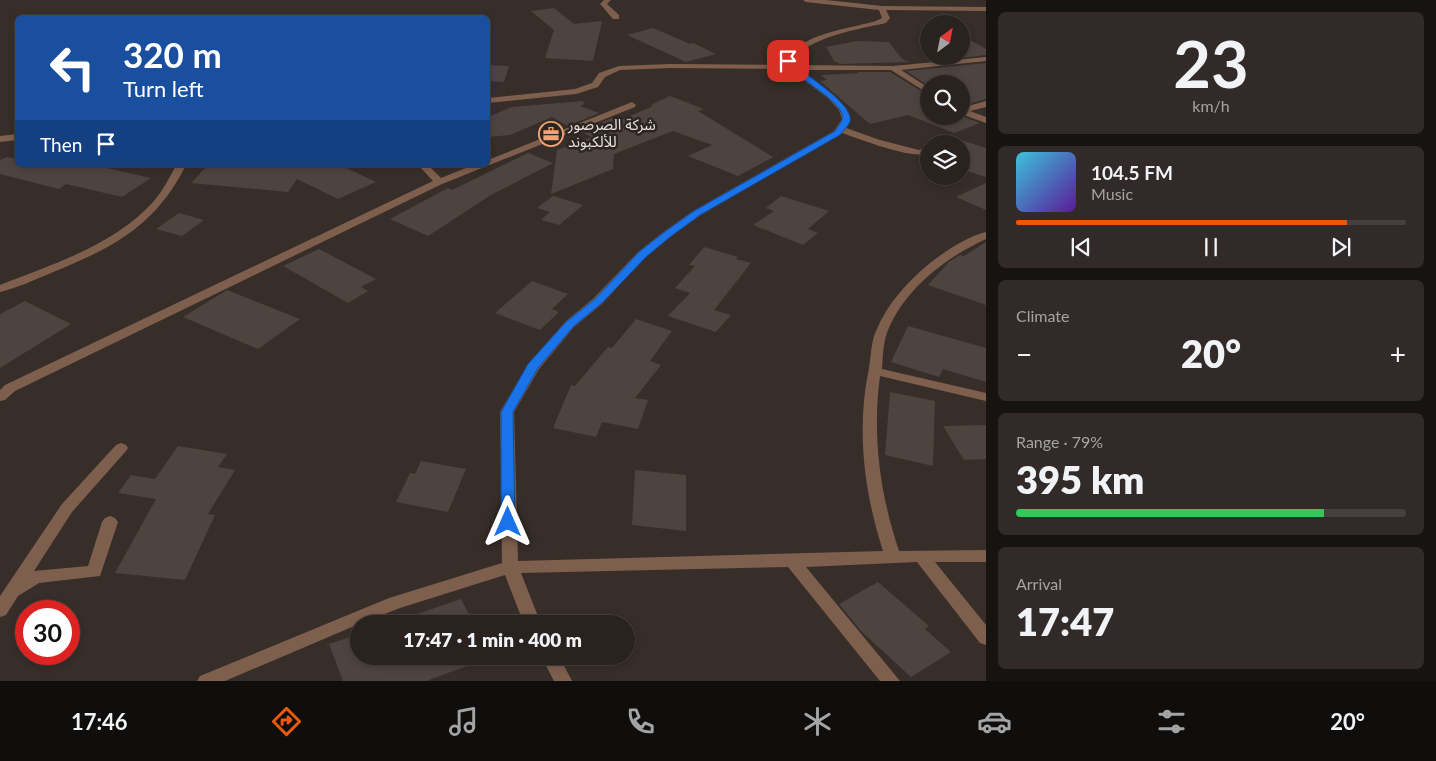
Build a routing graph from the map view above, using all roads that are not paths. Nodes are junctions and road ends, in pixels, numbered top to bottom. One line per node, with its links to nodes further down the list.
1 (608, 0): 5 (street)
2 (806, 0): 3 (street)
3 (882, 8): 4 (street); 8 (street)
4 (986, 9)
5 (616, 17)
6 (986, 59): 7 (street)
7 (893, 68): 8 (street); 9 (street)
8 (793, 69): 10 (street); 16 (street)
9 (920, 86)
10 (490, 100)
11 (986, 104): 13 (street)
12 (632, 105): 20 (street)
13 (970, 109)
14 (970, 114): 15 (street)
15 (986, 120)
16 (840, 129): 19 (street); 36 (street)
17 (15, 137): 18 (street)
18 (0, 139)
19 (920, 154)
20 (490, 162)
21 (180, 167): 26 (street)
22 (425, 167): 24 (street)
23 (477, 167): 24 (street)
24 (439, 182): 28 (street)
25 (986, 235): 27 (street)
26 (0, 289)
27 (874, 371): 29 (street); 34 (street)
28 (0, 397)
29 (986, 397)
30 (121, 448): 37 (street)
31 (110, 522): 37 (street)
32 (922, 556): 33 (street); 34 (street); 40 (street)
33 (986, 556)
34 (892, 557): 35 (street)
35 (792, 561): 36 (street); 44 (street)
36 (510, 567): 39 (street); 42 (street)
37 (11, 594): 38 (street)
38 (0, 610)
39 (529, 615)
40 (986, 638)
41 (555, 665): 43 (street)
42 (206, 681)
43 (563, 681)
44 (891, 681)

